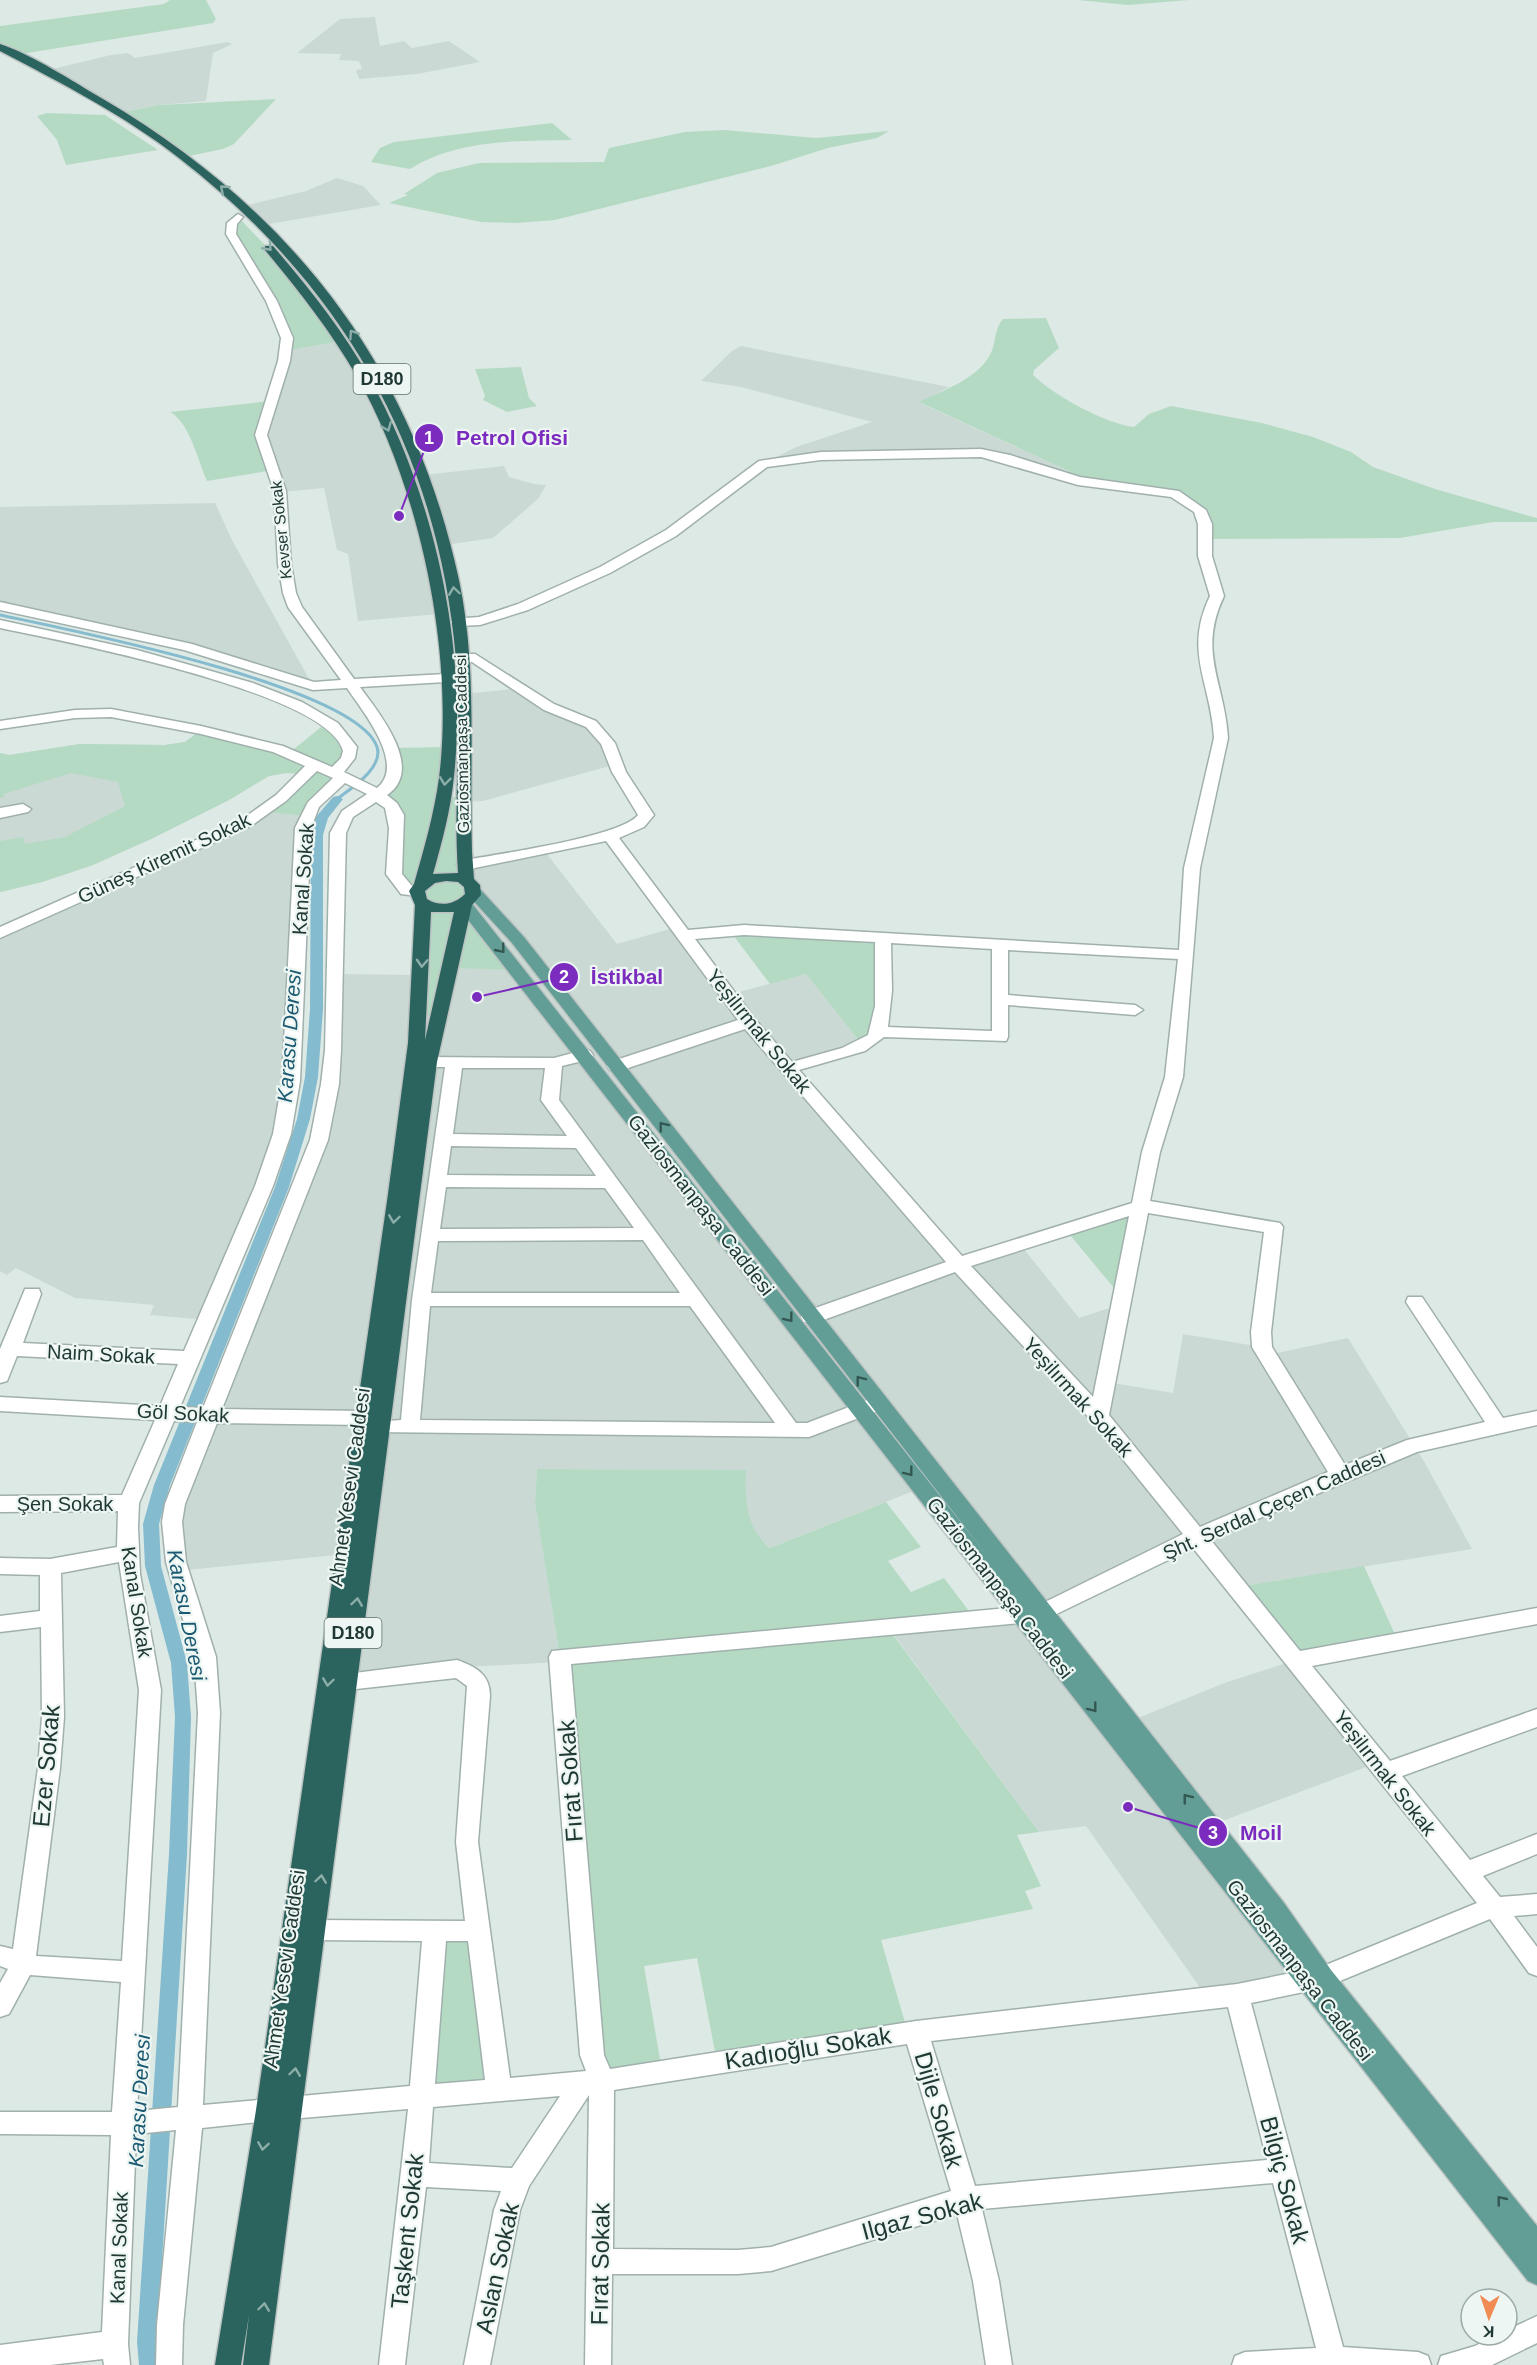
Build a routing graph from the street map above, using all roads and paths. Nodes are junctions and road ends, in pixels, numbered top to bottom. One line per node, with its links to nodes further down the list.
1 (0, 46): 5 (highway, Gaziosmanpaşa Caddesi / D180, one-way to 1)
2 (0, 56): 3 (highway, Gaziosmanpaşa Caddesi / D180)
3 (238, 217): 8 (highway, Gaziosmanpaşa Caddesi / D180, one-way to 8); 9 (street, Kevser Sokak)
4 (0, 606): 9 (street)
5 (458, 622): 7 (highway, Gaziosmanpaşa Caddesi / D180); 23 (street)
6 (0, 624): 12 (street, Kanal Sokak)
7 (463, 658): 16 (street); 17 (highway, Gaziosmanpaşa Caddesi / D180)
8 (446, 678): 9 (street); 18 (highway, Gaziosmanpaşa Caddesi / D180, one-way to 18)
9 (351, 685): 13 (street, Kevser Sokak)
10 (2, 727): 11 (street)
11 (316, 764): 12 (street); 19 (street, Güneş Kiremit Sokak)
12 (342, 777): 13 (street); 48 (street, Kanal Sokak)
13 (374, 792): 18 (street); 53 (street)
14 (23, 809): 15 (street)
15 (0, 813)
16 (610, 836): 17 (street); 20 (street, Yeşilırmak Sokak)
17 (467, 885): 18 (highway); 18 (highway); 28 (main road, Gaziosmanpaşa Caddesi, one-way to 28); 29 (highway, Ahmet Yesevi Caddesi / D180); 32 (main road, Gaziosmanpaşa Caddesi)
18 (421, 893): 56 (highway, Ahmet Yesevi Caddesi / D180, one-way to 56)
19 (0, 933)
20 (683, 935): 21 (street); 26 (street, Yeşilırmak Sokak)
21 (883, 938): 22 (street); 27 (street)
22 (1000, 945): 23 (street); 24 (street)
23 (1186, 955): 38 (street)
24 (1000, 999): 25 (street); 27 (street)
25 (1135, 1010)
26 (748, 1022): 32 (street); 33 (street, Yeşilırmak Sokak)
27 (880, 1032): 33 (street)
28 (584, 1055): 31 (street); 51 (main road, Gaziosmanpaşa Caddesi, one-way to 51)
29 (428, 1062): 30 (street); 56 (highway, Ahmet Yesevi Caddesi / D180)
30 (454, 1062): 31 (street); 34 (street)
31 (555, 1063): 35 (street)
32 (616, 1066): 46 (main road, Gaziosmanpaşa Caddesi, one-way to 32)
33 (788, 1068): 41 (street, Yeşilırmak Sokak)
34 (443, 1140): 35 (street); 36 (street)
35 (581, 1142): 37 (street)
36 (438, 1181): 37 (street); 40 (street)
37 (610, 1182): 39 (street)
38 (1142, 1206): 41 (street); 54 (street); 60 (street)
39 (648, 1234): 40 (street); 43 (street)
40 (430, 1235): 44 (street)
41 (958, 1264): 46 (street); 54 (street, Yeşilırmak Sokak)
42 (32, 1294): 47 (street)
43 (695, 1299): 44 (street); 59 (street)
44 (421, 1300): 57 (street)
45 (1415, 1302): 58 (street)
46 (811, 1317): 51 (main road, Gaziosmanpaşa Caddesi, one-way to 46)
47 (10, 1349): 48 (street, Naim Sokak); 49 (street)
48 (191, 1358): 52 (street, Kanal Sokak)
49 (0, 1376)
50 (0, 1404): 52 (street, Göl Sokak)
51 (869, 1407): 59 (street, Göl Sokak); 67 (main road, Gaziosmanpaşa Caddesi)
52 (169, 1413): 53 (street, Göl Sokak); 61 (street, Kanal Sokak)
53 (212, 1416): 56 (street, Göl Sokak); 93 (street)
54 (1099, 1416): 63 (street, Yeşilırmak Sokak)
55 (1537, 1418): 58 (street, Şht. Serdal Çeçen Caddesi)
56 (373, 1422): 57 (street, Göl Sokak); 72 (highway, Ahmet Yesevi Caddesi / D180, one-way to 56); 92 (highway, Ahmet Yesevi Caddesi / D180, one-way to 92)
57 (410, 1427): 59 (street, Göl Sokak)
58 (1498, 1427): 60 (street, Şht. Serdal Çeçen Caddesi)
59 (790, 1430)
60 (1340, 1474): 63 (street, Şht. Serdal Çeçen Caddesi)
61 (129, 1503): 62 (street, Şen Sokak); 64 (street, Kanal Sokak)
62 (0, 1504)
63 (1198, 1536): 67 (street, Şht. Serdal Çeçen Caddesi); 71 (street, Yeşilırmak Sokak)
64 (127, 1553): 66 (street); 84 (street, Kanal Sokak)
65 (0, 1566): 66 (street)
66 (50, 1567): 69 (street, Ezer Sokak)
67 (1031, 1614): 85 (main road, Gaziosmanpaşa Caddesi); 89 (street, Fırat Sokak)
68 (1537, 1616): 71 (street)
69 (49, 1618): 70 (street); 82 (street, Ezer Sokak)
70 (0, 1624)
71 (1296, 1660): 74 (street, Yeşilırmak Sokak)
72 (347, 1681): 79 (highway, Ahmet Yesevi Caddesi / D180, one-way to 72); 81 (street)
73 (1537, 1718): 74 (street)
74 (1384, 1773): 76 (street, Yeşilırmak Sokak)
75 (1537, 1844): 76 (street)
76 (1464, 1873): 78 (street, Yeşilırmak Sokak)
77 (1537, 1904): 78 (street, Kadıoğlu Sokak)
78 (1494, 1907): 83 (street, Yeşilırmak Sokak); 85 (street, Kadıoğlu Sokak)
79 (314, 1930): 80 (street); 92 (highway, Ahmet Yesevi Caddesi / D180, one-way to 79)
80 (435, 1930): 81 (street); 91 (street, Taşkent Sokak)
81 (479, 1931): 90 (street)
82 (11, 1960): 84 (street); 87 (street)
83 (1537, 1966)
84 (134, 1972): 95 (street, Kanal Sokak)
85 (1316, 1979): 86 (street, Kadıoğlu Sokak); 100 (main road, Gaziosmanpaşa Caddesi, one-way to 85); 102 (main road, Gaziosmanpaşa Caddesi)
86 (1237, 1995): 88 (street, Kadıoğlu Sokak); 96 (street, Bilgiç Sokak)
87 (0, 2006)
88 (916, 2032): 89 (street, Kadıoğlu Sokak); 99 (street, Dijle Sokak)
89 (593, 2082): 90 (street, Kadıoğlu Sokak); 98 (street, Aslan Sokak); 101 (street, Fırat Sokak)
90 (499, 2092): 91 (street, Kadıoğlu Sokak)
91 (422, 2098): 92 (street, Kadıoğlu Sokak); 97 (street, Taşkent Sokak)
92 (280, 2109): 93 (street, Kadıoğlu Sokak); 108 (highway, Ahmet Yesevi Caddesi / D180, one-way to 108); 109 (highway, Ahmet Yesevi Caddesi / D180, one-way to 92)
93 (190, 2117): 95 (street, Kadıoğlu Sokak); 107 (street)
94 (0, 2123): 95 (street, Kadıoğlu Sokak)
95 (124, 2124): 104 (street, Kanal Sokak)
96 (1282, 2170): 99 (street, Ilgaz Sokak); 106 (street, Bilgiç Sokak)
97 (415, 2174): 98 (street); 110 (street, Taşkent Sokak)
98 (518, 2180): 111 (street, Aslan Sokak)
99 (965, 2199): 101 (street, Ilgaz Sokak); 113 (street, Dijle Sokak)
100 (1537, 2246)
101 (600, 2261): 112 (street, Fırat Sokak)
102 (1537, 2272)
103 (1537, 2329): 116 (street)
104 (116, 2355): 105 (street)
105 (0, 2358)
106 (1333, 2363): 114 (street); 115 (street)
107 (169, 2365)
108 (228, 2365)
109 (256, 2365)
110 (392, 2365)
111 (477, 2365)
112 (598, 2365)
113 (999, 2365)
114 (1245, 2365)
115 (1418, 2365)
116 (1451, 2365)

